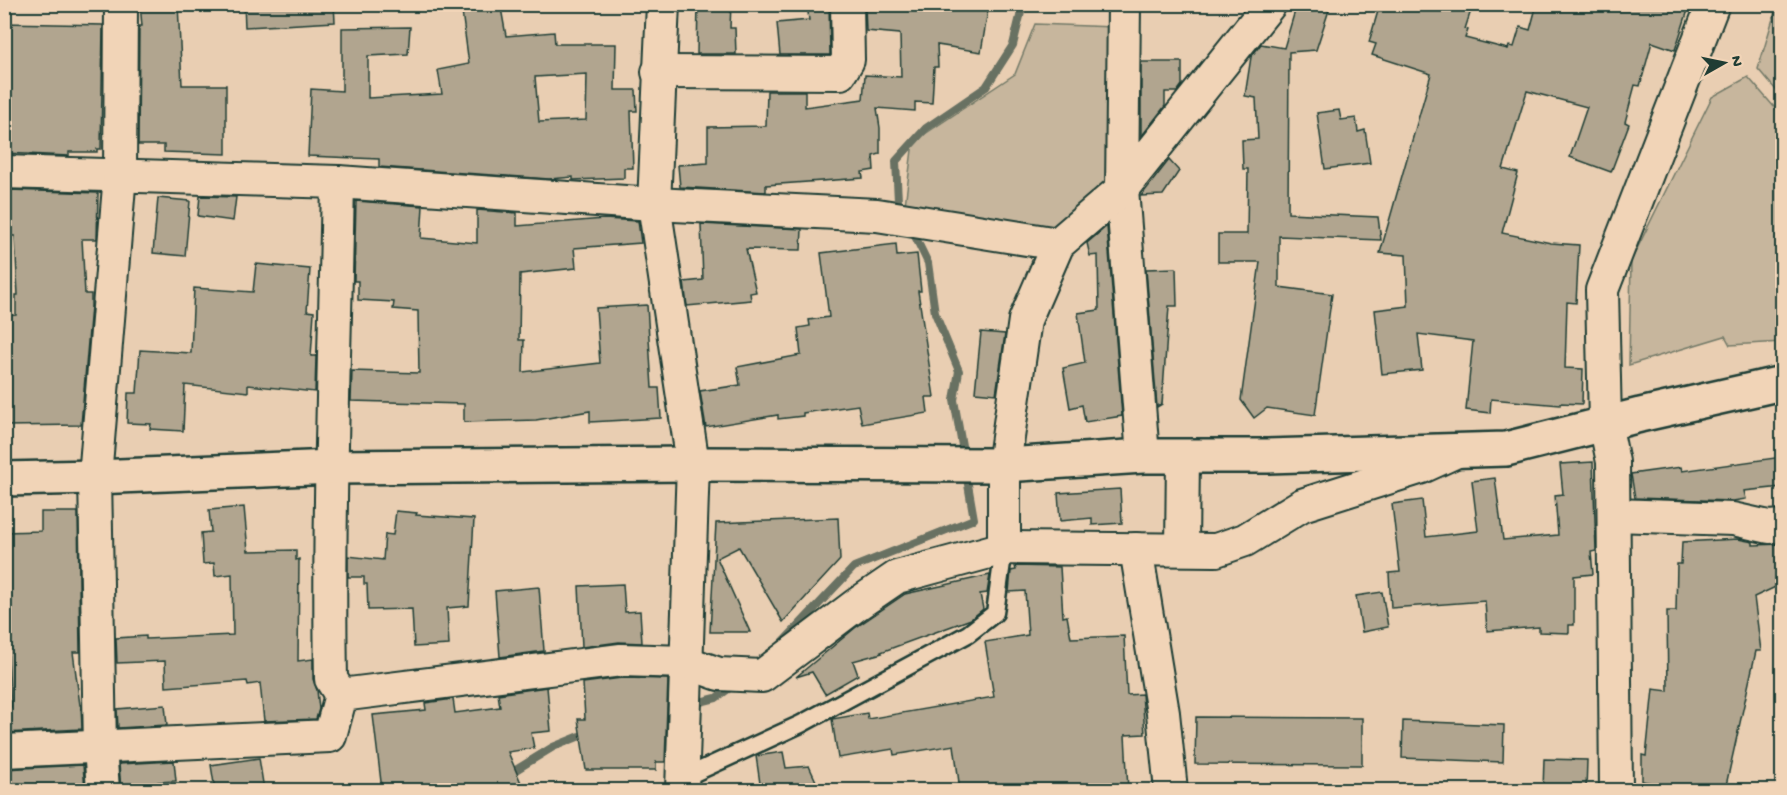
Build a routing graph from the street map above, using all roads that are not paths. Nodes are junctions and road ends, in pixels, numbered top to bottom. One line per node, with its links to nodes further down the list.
1 (121, 4): 9 (street)
2 (663, 4): 7 (street)
3 (848, 4): 7 (street)
4 (1124, 4): 11 (street)
5 (1270, 4): 11 (street)
6 (1713, 4): 15 (street)
7 (658, 72): 12 (street)
8 (4, 172): 9 (street)
9 (120, 174): 10 (street); 22 (street)
10 (338, 182): 12 (street); 21 (street)
11 (1122, 189): 13 (street); 17 (street)
12 (654, 204): 13 (street); 19 (street)
13 (1058, 244): 20 (street)
14 (1782, 383): 15 (street)
15 (1605, 423): 16 (street); 24 (street)
16 (1457, 452): 18 (street); 28 (street)
17 (1143, 456): 18 (street); 20 (street)
18 (1183, 456): 28 (street)
19 (693, 464): 20 (street); 21 (street); 29 (street)
20 (1004, 465): 26 (street)
21 (333, 467): 22 (street); 30 (street)
22 (95, 477): 23 (street); 31 (street)
23 (4, 478)
24 (1614, 515): 25 (street); 36 (street)
25 (1782, 526)
26 (1004, 548): 27 (street); 29 (street); 33 (lane)
27 (1136, 549): 28 (street); 35 (street)
28 (1182, 549)
29 (685, 662): 30 (street); 33 (street)
30 (341, 695): 31 (street)
31 (100, 747): 32 (street); 34 (street)
32 (4, 751)
33 (674, 787)
34 (103, 790)
35 (1171, 790)
36 (1616, 790)

